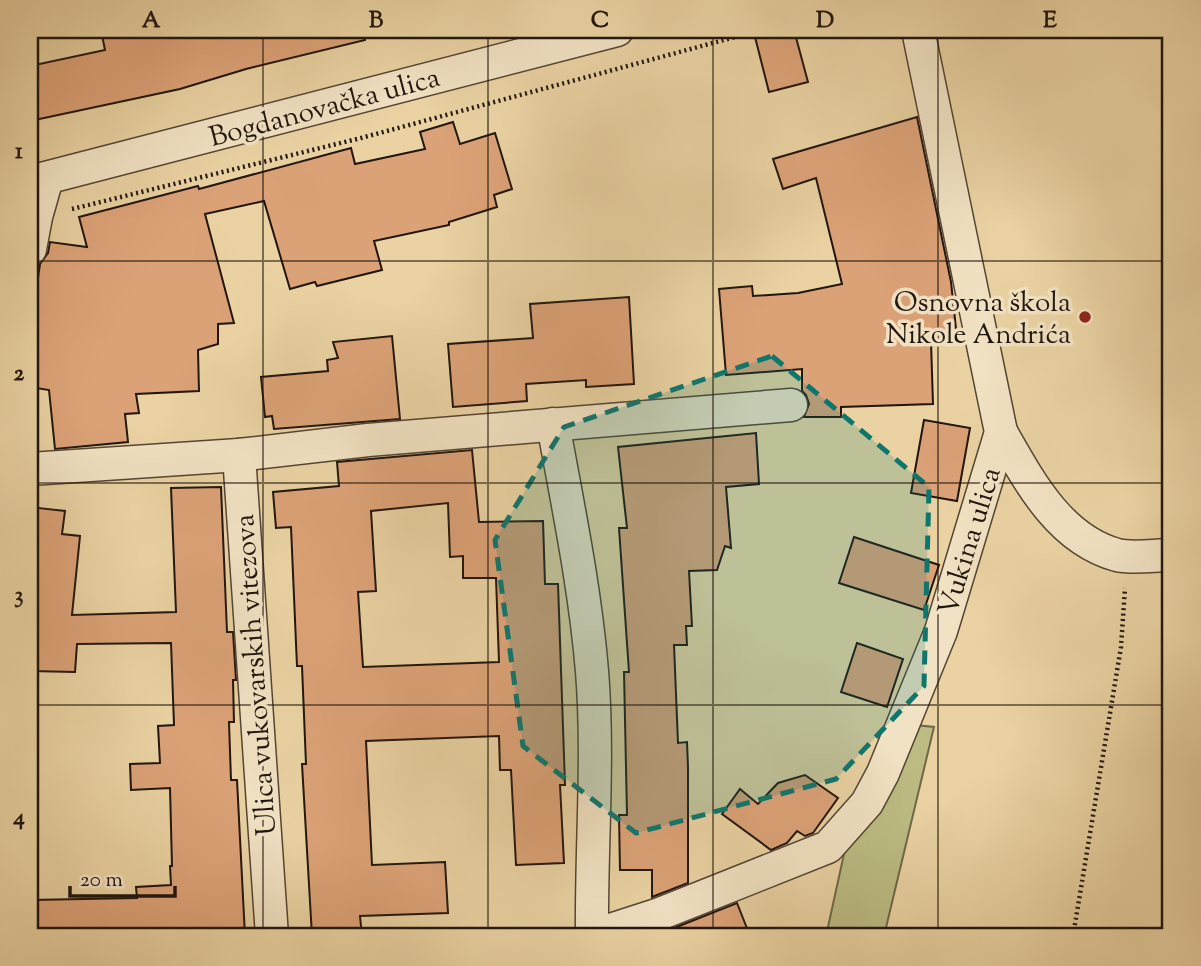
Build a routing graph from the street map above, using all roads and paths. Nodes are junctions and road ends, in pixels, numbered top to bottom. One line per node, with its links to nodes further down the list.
1 (761, 30): 5 (path)
2 (918, 30): 10 (street, Vukina ulica)
3 (604, 32): 4 (street, Bogdanovačka ulica)
4 (38, 180): 5 (street)
5 (36, 217): 6 (street)
6 (30, 248)
7 (1165, 338): 12 (path)
8 (791, 405): 9 (street)
9 (553, 424): 11 (street); 17 (street)
10 (1001, 432): 15 (street); 17 (street, Vukina ulica)
11 (239, 455): 13 (street); 16 (street, Ulica vukovarskih vitezova)
12 (1171, 465)
13 (30, 469)
14 (1171, 555): 15 (street)
15 (1128, 556): 18 (path)
16 (272, 936)
17 (592, 936)
18 (1073, 936)

